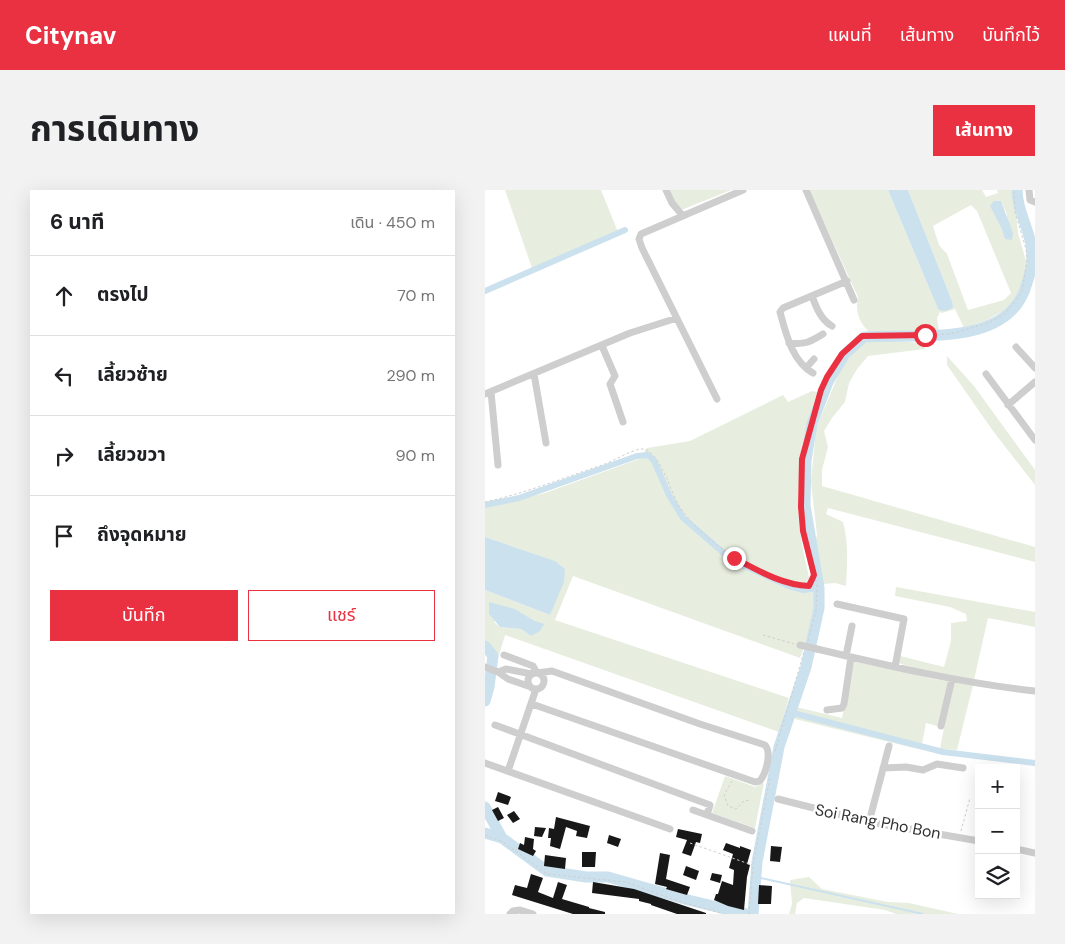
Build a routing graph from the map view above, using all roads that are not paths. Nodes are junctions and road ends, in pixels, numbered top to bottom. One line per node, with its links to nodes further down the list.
1 (666, 190): 6 (street)
2 (743, 190): 6 (street)
3 (806, 190): 7 (street)
4 (1029, 190): 5 (street)
5 (1035, 202)
6 (683, 216): 10 (street)
7 (847, 282): 8 (street); 9 (street)
8 (812, 296): 11 (street); 13 (street)
9 (854, 300)
10 (677, 318): 14 (street); 24 (street)
11 (832, 326)
12 (823, 334): 13 (street)
13 (789, 343): 17 (street)
14 (602, 346): 20 (street); 26 (street)
15 (1016, 347): 18 (street)
16 (814, 359): 17 (street)
17 (806, 368): 19 (street)
18 (1035, 368)
19 (813, 372)
20 (534, 374): 23 (street); 28 (street)
21 (986, 374): 25 (street)
22 (1035, 382): 25 (street)
23 (488, 393): 29 (street)
24 (717, 399)
25 (1008, 405): 27 (street)
26 (623, 422)
27 (1035, 440)
28 (546, 443)
29 (498, 464)
30 (837, 604): 35 (street)
31 (852, 626): 34 (street)
32 (804, 646): 34 (street, bridge)
33 (504, 655): 37 (street)
34 (849, 656): 35 (street); 42 (street)
35 (895, 667): 38 (street)
36 (491, 669): 37 (street); 39 (street)
37 (535, 674): 39 (street); 39 (street); 41 (street)
38 (952, 679): 40 (street); 44 (street)
39 (534, 688): 41 (street)
40 (1035, 691)
41 (532, 704): 45 (street)
42 (827, 710)
43 (495, 725): 45 (street)
44 (941, 726)
45 (521, 735): 50 (street); 53 (street)
46 (889, 746): 48 (street)
47 (485, 763): 50 (street)
48 (883, 768): 49 (street); 54 (street)
49 (963, 768)
50 (508, 772): 55 (street)
51 (778, 799): 54 (street, Soi Rang Pho Bon)
52 (693, 810): 53 (street)
53 (707, 814): 56 (street)
54 (869, 822): 57 (street, Soi Rang Pho Bon)
55 (670, 828)
56 (752, 830)
57 (975, 840)
58 (1020, 850): 59 (street)
59 (1035, 853)
60 (511, 914): 61 (street)
61 (533, 914)

